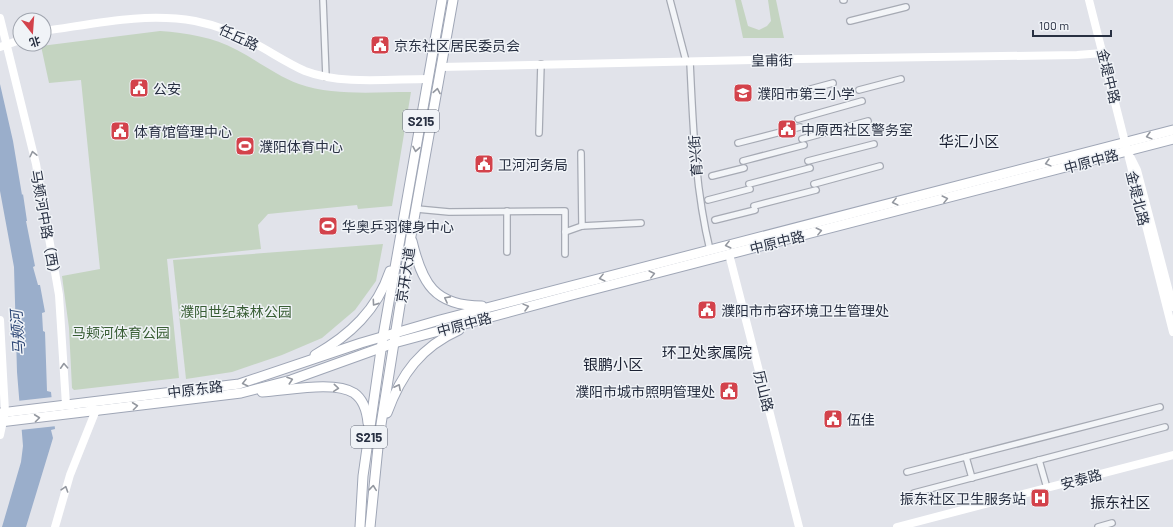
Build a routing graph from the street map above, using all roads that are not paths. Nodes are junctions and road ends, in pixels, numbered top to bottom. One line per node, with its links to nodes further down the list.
1 (323, 0): 16 (street)
2 (442, 0): 18 (main road, 京开大道 / S215)
3 (453, 0): 15 (main road, 京开大道 / S215)
4 (670, 0): 13 (street, 育兴街)
5 (1089, 0): 12 (street, 金堤中路)
6 (906, 6): 8 (street)
7 (0, 18): 11 (street, 马颊河中路（西）)
8 (850, 20)
9 (52, 30): 16 (street, 任丘路)
10 (52, 35): 18 (street, 任丘路)
11 (3, 42): 63 (street, 马颊河中路（西）, one-way to 11)
12 (1103, 53): 13 (street, 皇甫街); 31 (street, 金堤中路)
13 (688, 62): 14 (street, 皇甫街); 48 (street, 育兴街)
14 (541, 64): 15 (street, 皇甫街); 27 (street)
15 (441, 67): 40 (main road, 京开大道 / S215, one-way to 15)
16 (326, 77): 18 (street, 任丘路)
17 (901, 79): 20 (street)
18 (428, 81): 47 (main road, 京开大道 / S215, one-way to 47)
19 (833, 83): 21 (street)
20 (859, 90)
21 (792, 94)
22 (862, 101): 23 (street)
23 (798, 118)
24 (868, 121): 33 (street)
25 (800, 127): 29 (street)
26 (1173, 130): 31 (main road, 中原中路, one-way to 31)
27 (539, 133)
28 (1173, 140): 31 (main road, 中原中路)
29 (738, 143)
30 (874, 144): 34 (street)
31 (1127, 147): 48 (main road, 中原中路, one-way to 48); 51 (main road, 中原中路, one-way to 31); 53 (street, 金堤北路); 57 (street, 金堤北路)
32 (581, 153): 44 (street)
33 (743, 161)
34 (808, 161)
35 (880, 166): 42 (street)
36 (744, 168): 38 (street)
37 (810, 168): 39 (street)
38 (712, 176)
39 (708, 200)
40 (417, 209): 41 (street); 46 (main road, 京开大道 / S215)
41 (507, 211): 45 (street); 49 (street)
42 (715, 220)
43 (641, 223): 44 (street)
44 (582, 226): 45 (street)
45 (565, 232): 50 (street)
46 (411, 236): 52 (main road, one-way to 46); 56 (main road, 京开大道 / S215)
47 (400, 242): 58 (main road, 京开大道 / S215); 61 (main road, one-way to 61)
48 (710, 250): 52 (main road, 中原中路, one-way to 52)
49 (507, 252)
50 (565, 254)
51 (729, 254): 54 (main road, 中原中路, one-way to 51); 82 (street, 历山路)
52 (499, 305): 56 (main road, 中原中路)
53 (1173, 307)
54 (506, 313): 59 (main road, 中原中路); 69 (main road, one-way to 54)
55 (0, 320): 66 (street)
56 (396, 332): 58 (main road, 中原中路); 59 (main road, 京开大道 / S215)
57 (1173, 332)
58 (383, 336): 60 (main road, 京开大道 / S215); 61 (main road, 中原东路)
59 (394, 343): 60 (main road, 中原中路); 69 (main road, 京开大道 / S215)
60 (382, 347): 62 (main road, 中原东路, one-way to 60); 70 (main road, 京开大道 / S215)
61 (295, 366): 63 (main road, 中原东路, one-way to 63)
62 (241, 393): 65 (main road, 中原东路, one-way to 62); 70 (main road, one-way to 70)
63 (66, 405): 65 (street); 66 (main road, 中原东路)
64 (1160, 407): 72 (street)
65 (96, 410): 66 (main road, 中原东路, one-way to 65); 79 (street, one-way to 65)
66 (2, 417): 68 (street)
67 (1165, 427): 73 (street)
68 (0, 435)
69 (379, 437): 81 (main road, 京开大道 / S215, one-way to 69)
70 (367, 451): 80 (main road, 京开大道 / S215)
71 (1173, 455): 76 (street, 安泰路)
72 (966, 457): 74 (street); 75 (street)
73 (1040, 460): 75 (street); 76 (street)
74 (907, 472)
75 (972, 478): 77 (street)
76 (1047, 488): 83 (street, 安泰路)
77 (914, 493)
78 (1112, 523): 84 (street)
79 (55, 527)
80 (360, 527)
81 (370, 527)
82 (799, 527)
83 (897, 527)
84 (1098, 527)

